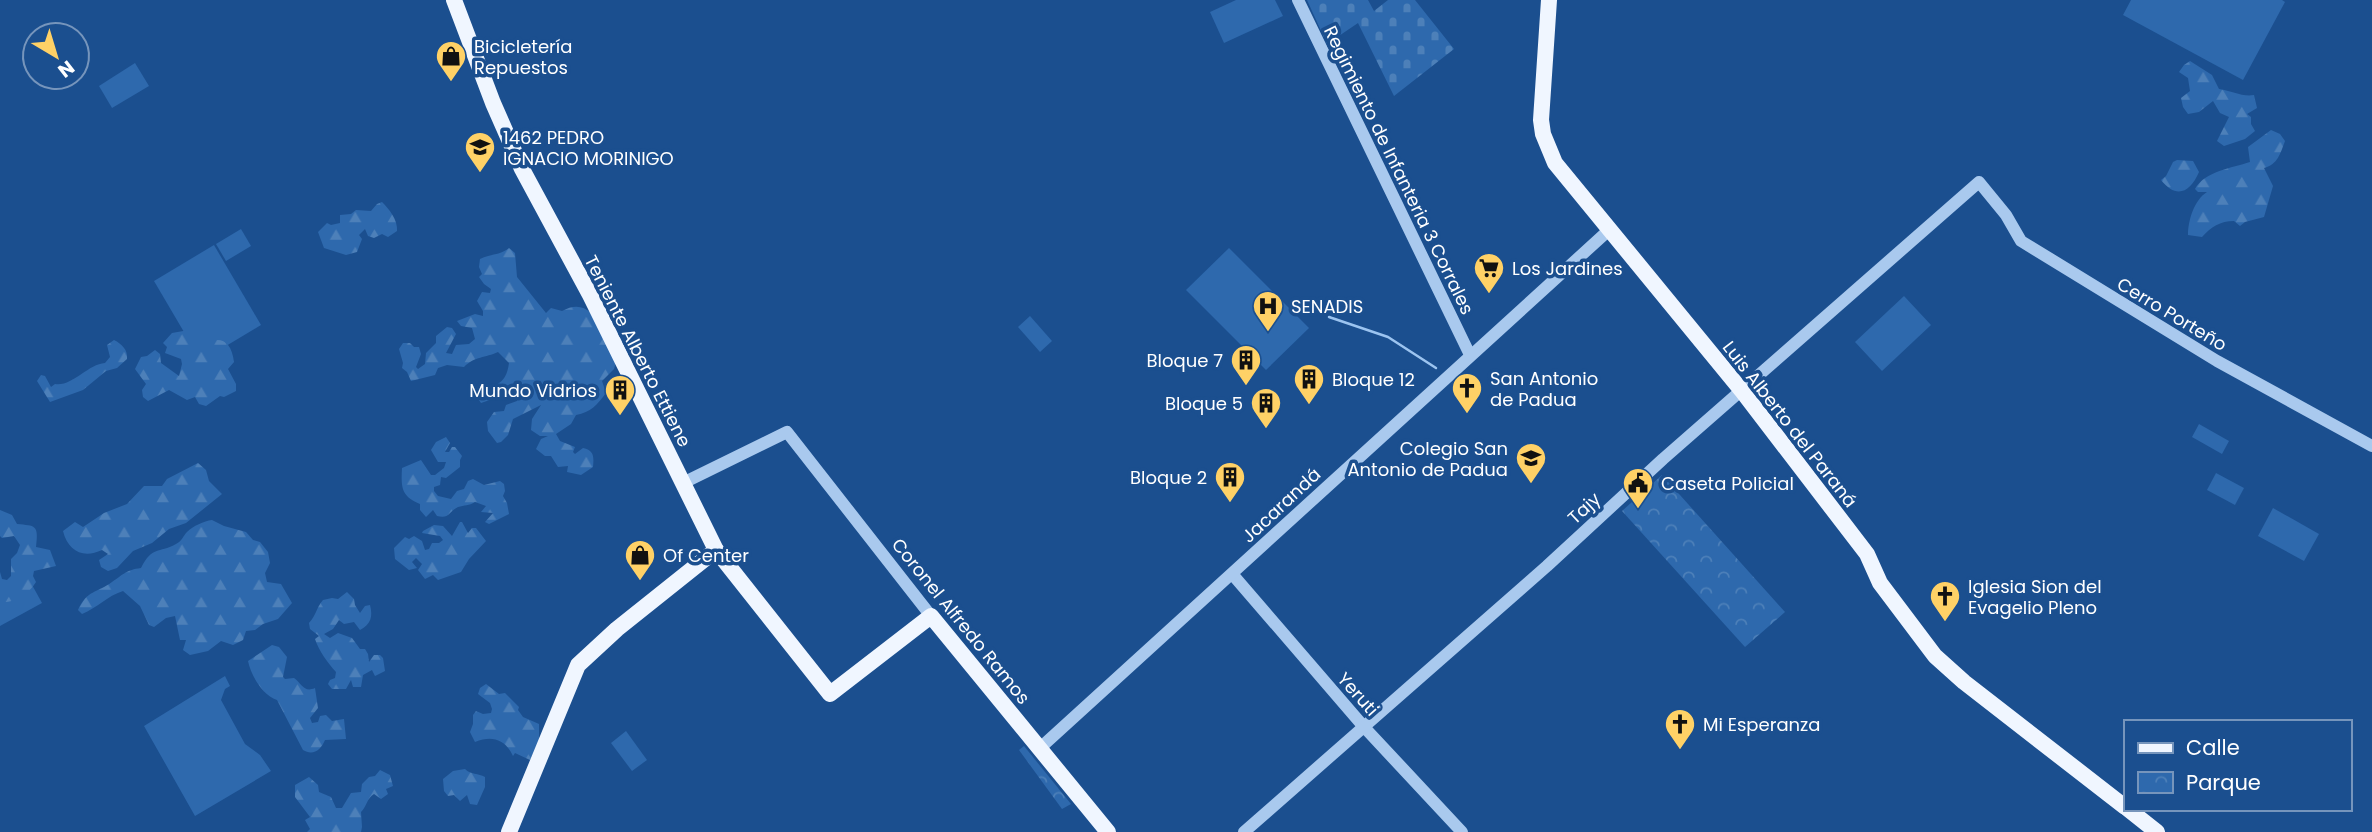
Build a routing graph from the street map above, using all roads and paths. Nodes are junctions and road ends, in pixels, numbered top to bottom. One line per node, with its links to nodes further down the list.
1 (454, 0): 9 (main road, Teniente Alberto Ettiene)
2 (1298, 0): 6 (street, Regimiento de Infanteria 3 Corrales)
3 (1549, 0): 5 (main road, Luis Alberto del Paraná)
4 (1979, 182): 7 (street, Tajy); 8 (street, Cerro Porteño)
5 (1609, 230): 6 (street, Jacarandá); 7 (main road, Luis Alberto del Paraná)
6 (1470, 355): 11 (street, Jacarandá)
7 (1742, 391): 13 (street, Tajy); 15 (main road, Luis Alberto del Paraná)
8 (2372, 446)
9 (683, 483): 10 (main road, Teniente Alberto Ettiene); 12 (street, Coronel Alfredo Ramos)
10 (716, 550): 12 (main road, Teniente Alberto Ettiene); 17 (main road)
11 (1233, 575): 13 (street, Yeruti); 14 (street, Jacarandá)
12 (931, 616): 14 (main road, Coronel Alfredo Ramos)
13 (1364, 727): 19 (street, Tajy); 20 (street, Yeruti)
14 (1039, 749): 18 (main road, Coronel Alfredo Ramos)
15 (2124, 806)
16 (2131, 811): 21 (main road, Luis Alberto del Paraná)
17 (509, 832)
18 (1108, 832)
19 (1244, 832)
20 (1462, 832)
21 (2157, 832)

